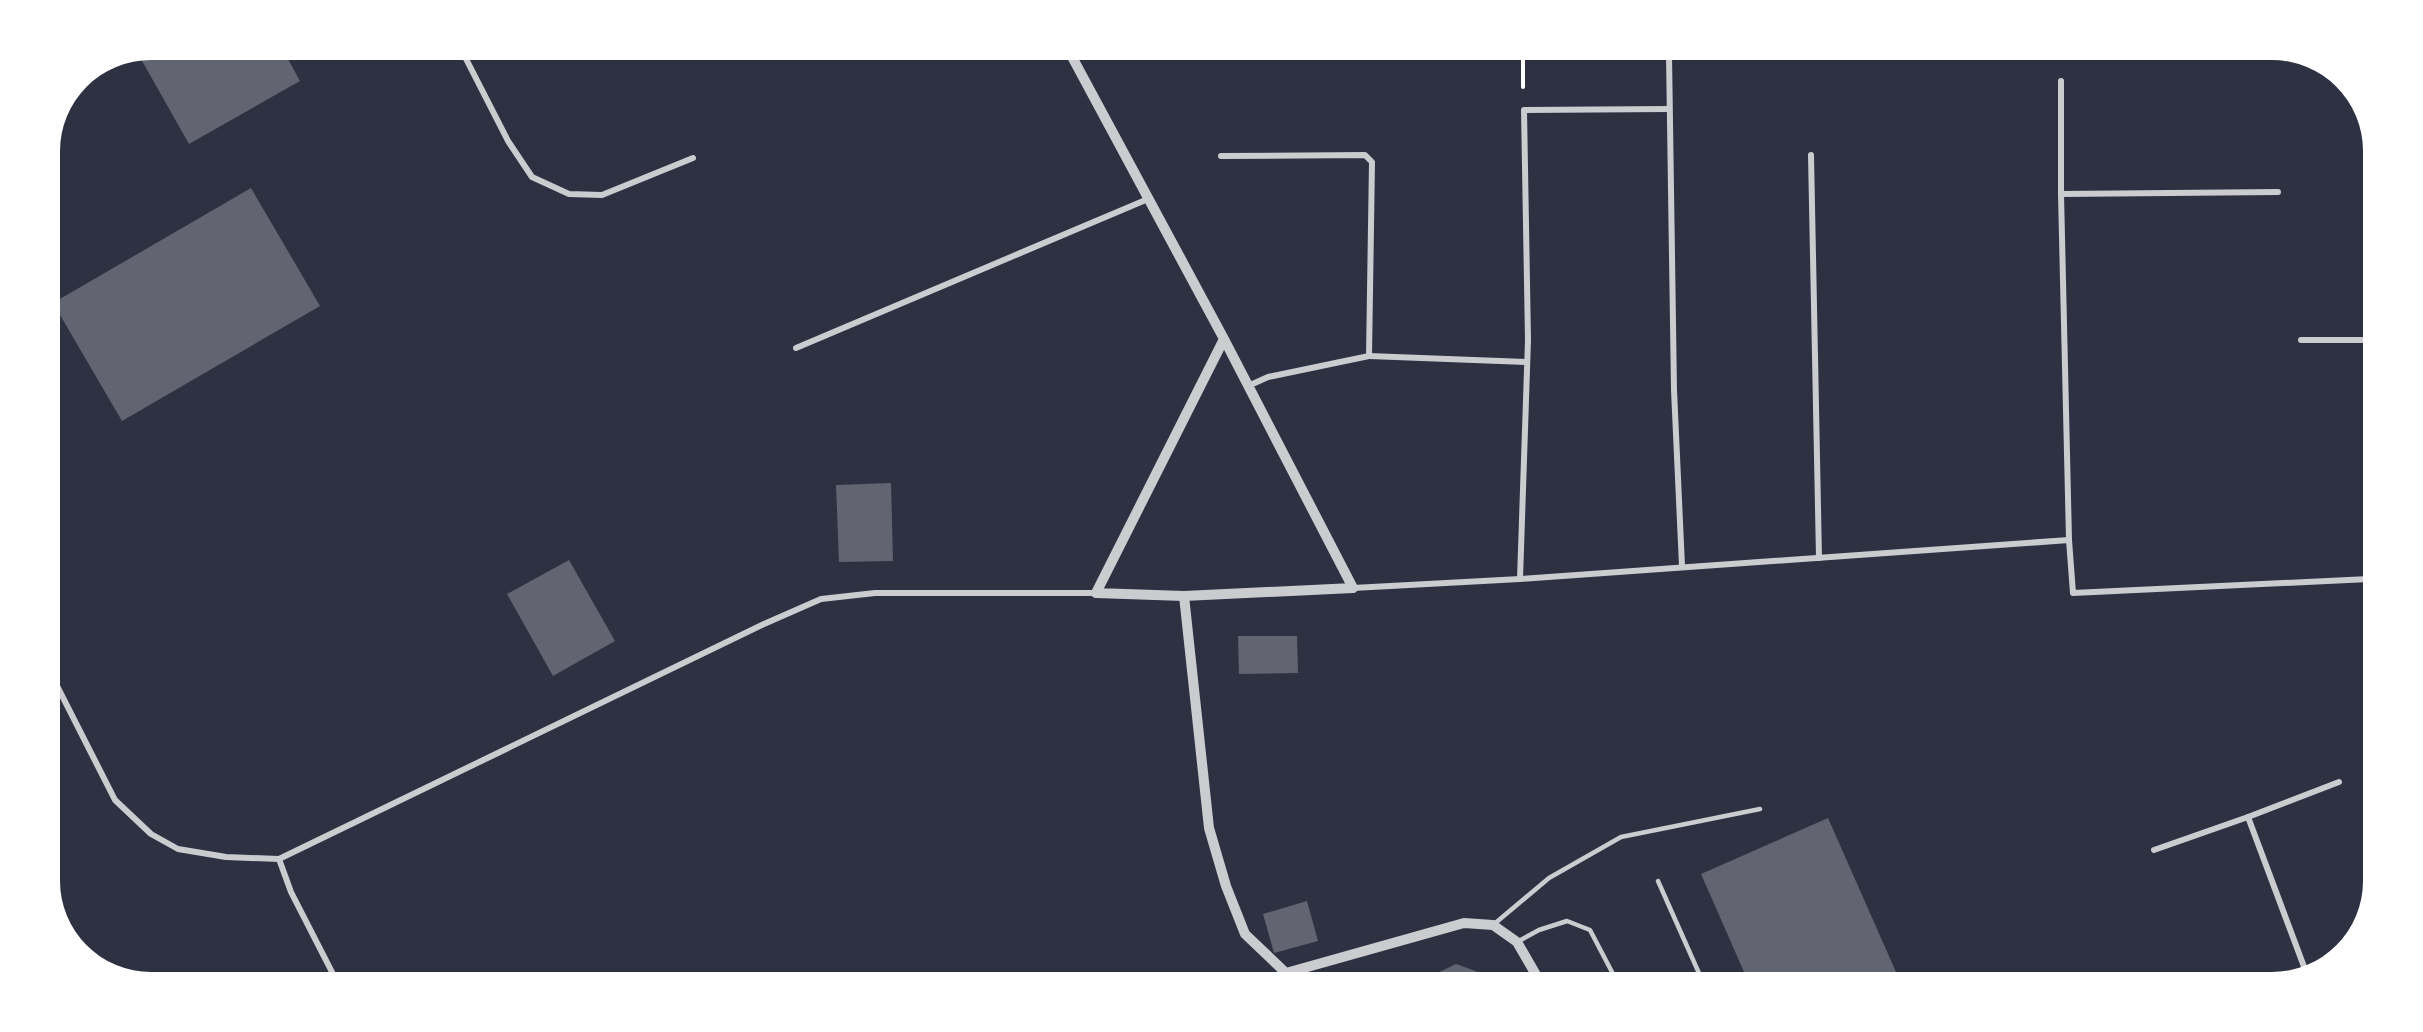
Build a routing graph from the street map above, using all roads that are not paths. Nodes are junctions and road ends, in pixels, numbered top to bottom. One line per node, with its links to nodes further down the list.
1 (467, 60): 8 (street)
2 (1074, 60): 11 (street)
3 (1669, 60): 5 (street)
4 (2061, 81): 10 (street)
5 (1669, 109): 17 (street); 21 (street)
6 (1812, 155): 20 (street)
7 (1221, 156): 16 (street)
8 (693, 158)
9 (2278, 192): 10 (street)
10 (2061, 194): 19 (street)
11 (1148, 199): 12 (street); 15 (street)
12 (1224, 339): 18 (street); 25 (street)
13 (2301, 340): 14 (street)
14 (2363, 340)
15 (796, 348)
16 (1369, 356): 17 (street); 18 (street)
17 (1526, 362): 22 (street)
18 (1247, 386): 24 (street)
19 (2069, 540): 20 (street); 23 (street)
20 (1819, 558): 21 (street)
21 (1682, 566): 22 (street)
22 (1520, 579): 24 (street)
23 (2363, 579)
24 (1353, 588): 26 (street)
25 (1095, 593): 26 (street); 32 (street)
26 (1184, 596): 38 (street)
27 (60, 692): 32 (street)
28 (2339, 782): 30 (street)
29 (1760, 809): 34 (lane)
30 (2248, 817): 31 (street); 36 (street)
31 (2154, 850)
32 (279, 859): 37 (street)
33 (1658, 881): 42 (lane)
34 (1493, 925): 35 (street); 39 (street)
35 (1517, 942): 40 (street); 41 (lane)
36 (2304, 966)
37 (332, 972)
38 (1285, 972)
39 (1290, 972)
40 (1534, 972)
41 (1612, 972)
42 (1698, 972)

